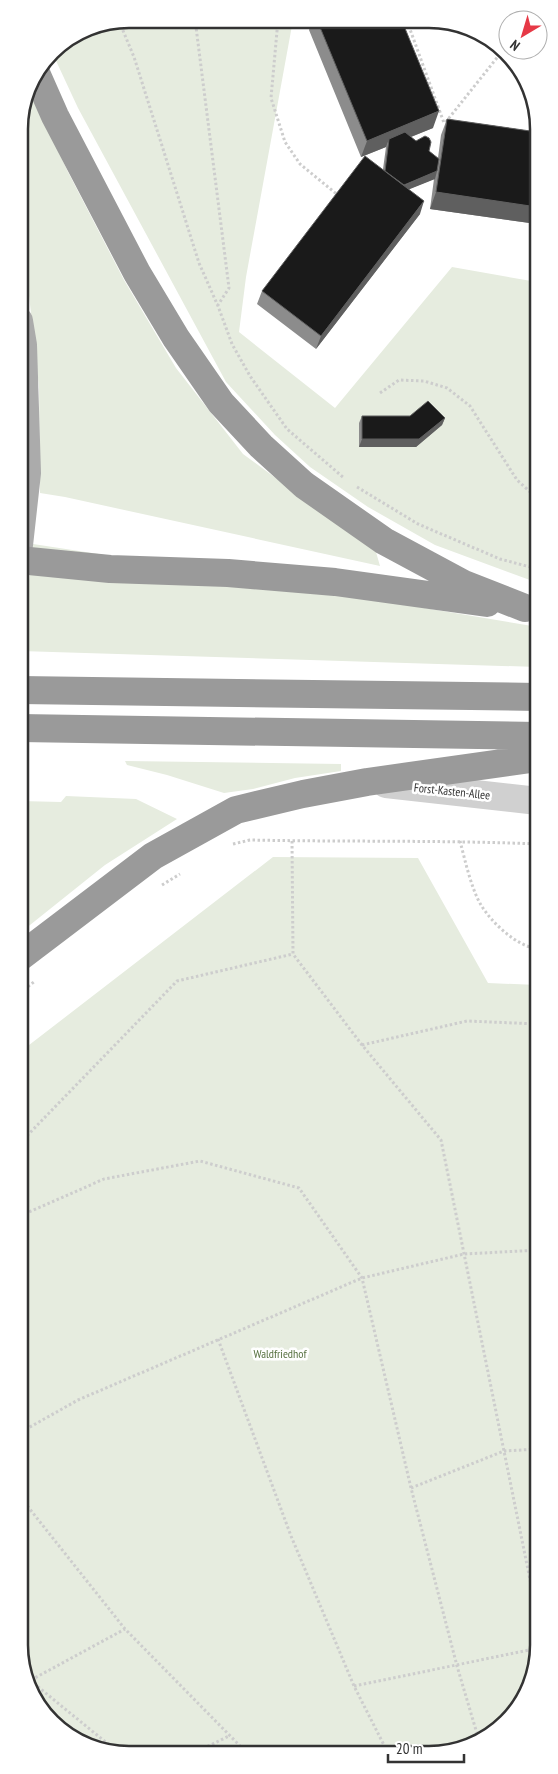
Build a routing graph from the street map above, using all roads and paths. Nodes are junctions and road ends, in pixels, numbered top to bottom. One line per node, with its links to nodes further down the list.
1 (122, 28): 10 (path)
2 (197, 28): 10 (path)
3 (277, 28): 9 (path)
4 (410, 28): 7 (path)
5 (498, 56): 7 (path)
6 (40, 81): 17 (highway)
7 (444, 123): 8 (path)
8 (454, 125)
9 (340, 196)
10 (218, 306): 12 (path)
11 (380, 393): 14 (path)
12 (348, 482)
13 (356, 486): 16 (path)
14 (530, 491)
15 (28, 561): 18 (highway)
16 (530, 567)
17 (530, 608)
18 (530, 609)
19 (28, 690): 20 (highway)
20 (530, 696)
21 (28, 728): 22 (highway)
22 (530, 736)
23 (530, 759): 24 (highway)
24 (367, 782): 25 (street, Forst-Kasten-Allee); 31 (highway)
25 (530, 800)
26 (292, 841): 27 (path); 28 (path); 32 (path)
27 (460, 841): 29 (path); 30 (path)
28 (232, 844)
29 (530, 844)
30 (530, 946)
31 (28, 951)
32 (293, 954): 34 (path); 35 (path)
33 (530, 1024): 34 (path)
34 (362, 1045): 38 (path)
35 (28, 1135)
36 (28, 1212): 39 (path)
37 (530, 1250): 38 (path)
38 (464, 1254): 39 (path); 43 (path)
39 (362, 1278): 40 (path); 44 (path)
40 (218, 1339): 41 (path); 52 (path)
41 (28, 1428)
42 (530, 1450): 43 (path)
43 (504, 1451): 44 (path); 46 (path)
44 (411, 1488): 49 (path)
45 (28, 1507): 47 (path)
46 (530, 1580)
47 (124, 1629): 50 (path); 54 (path)
48 (530, 1650): 49 (path)
49 (457, 1666): 52 (path); 53 (path)
50 (33, 1679)
51 (36, 1686): 55 (path)
52 (354, 1686): 58 (path)
53 (477, 1735)
54 (230, 1736): 56 (path); 57 (path)
55 (109, 1745)
56 (209, 1746)
57 (240, 1746)
58 (384, 1746)

